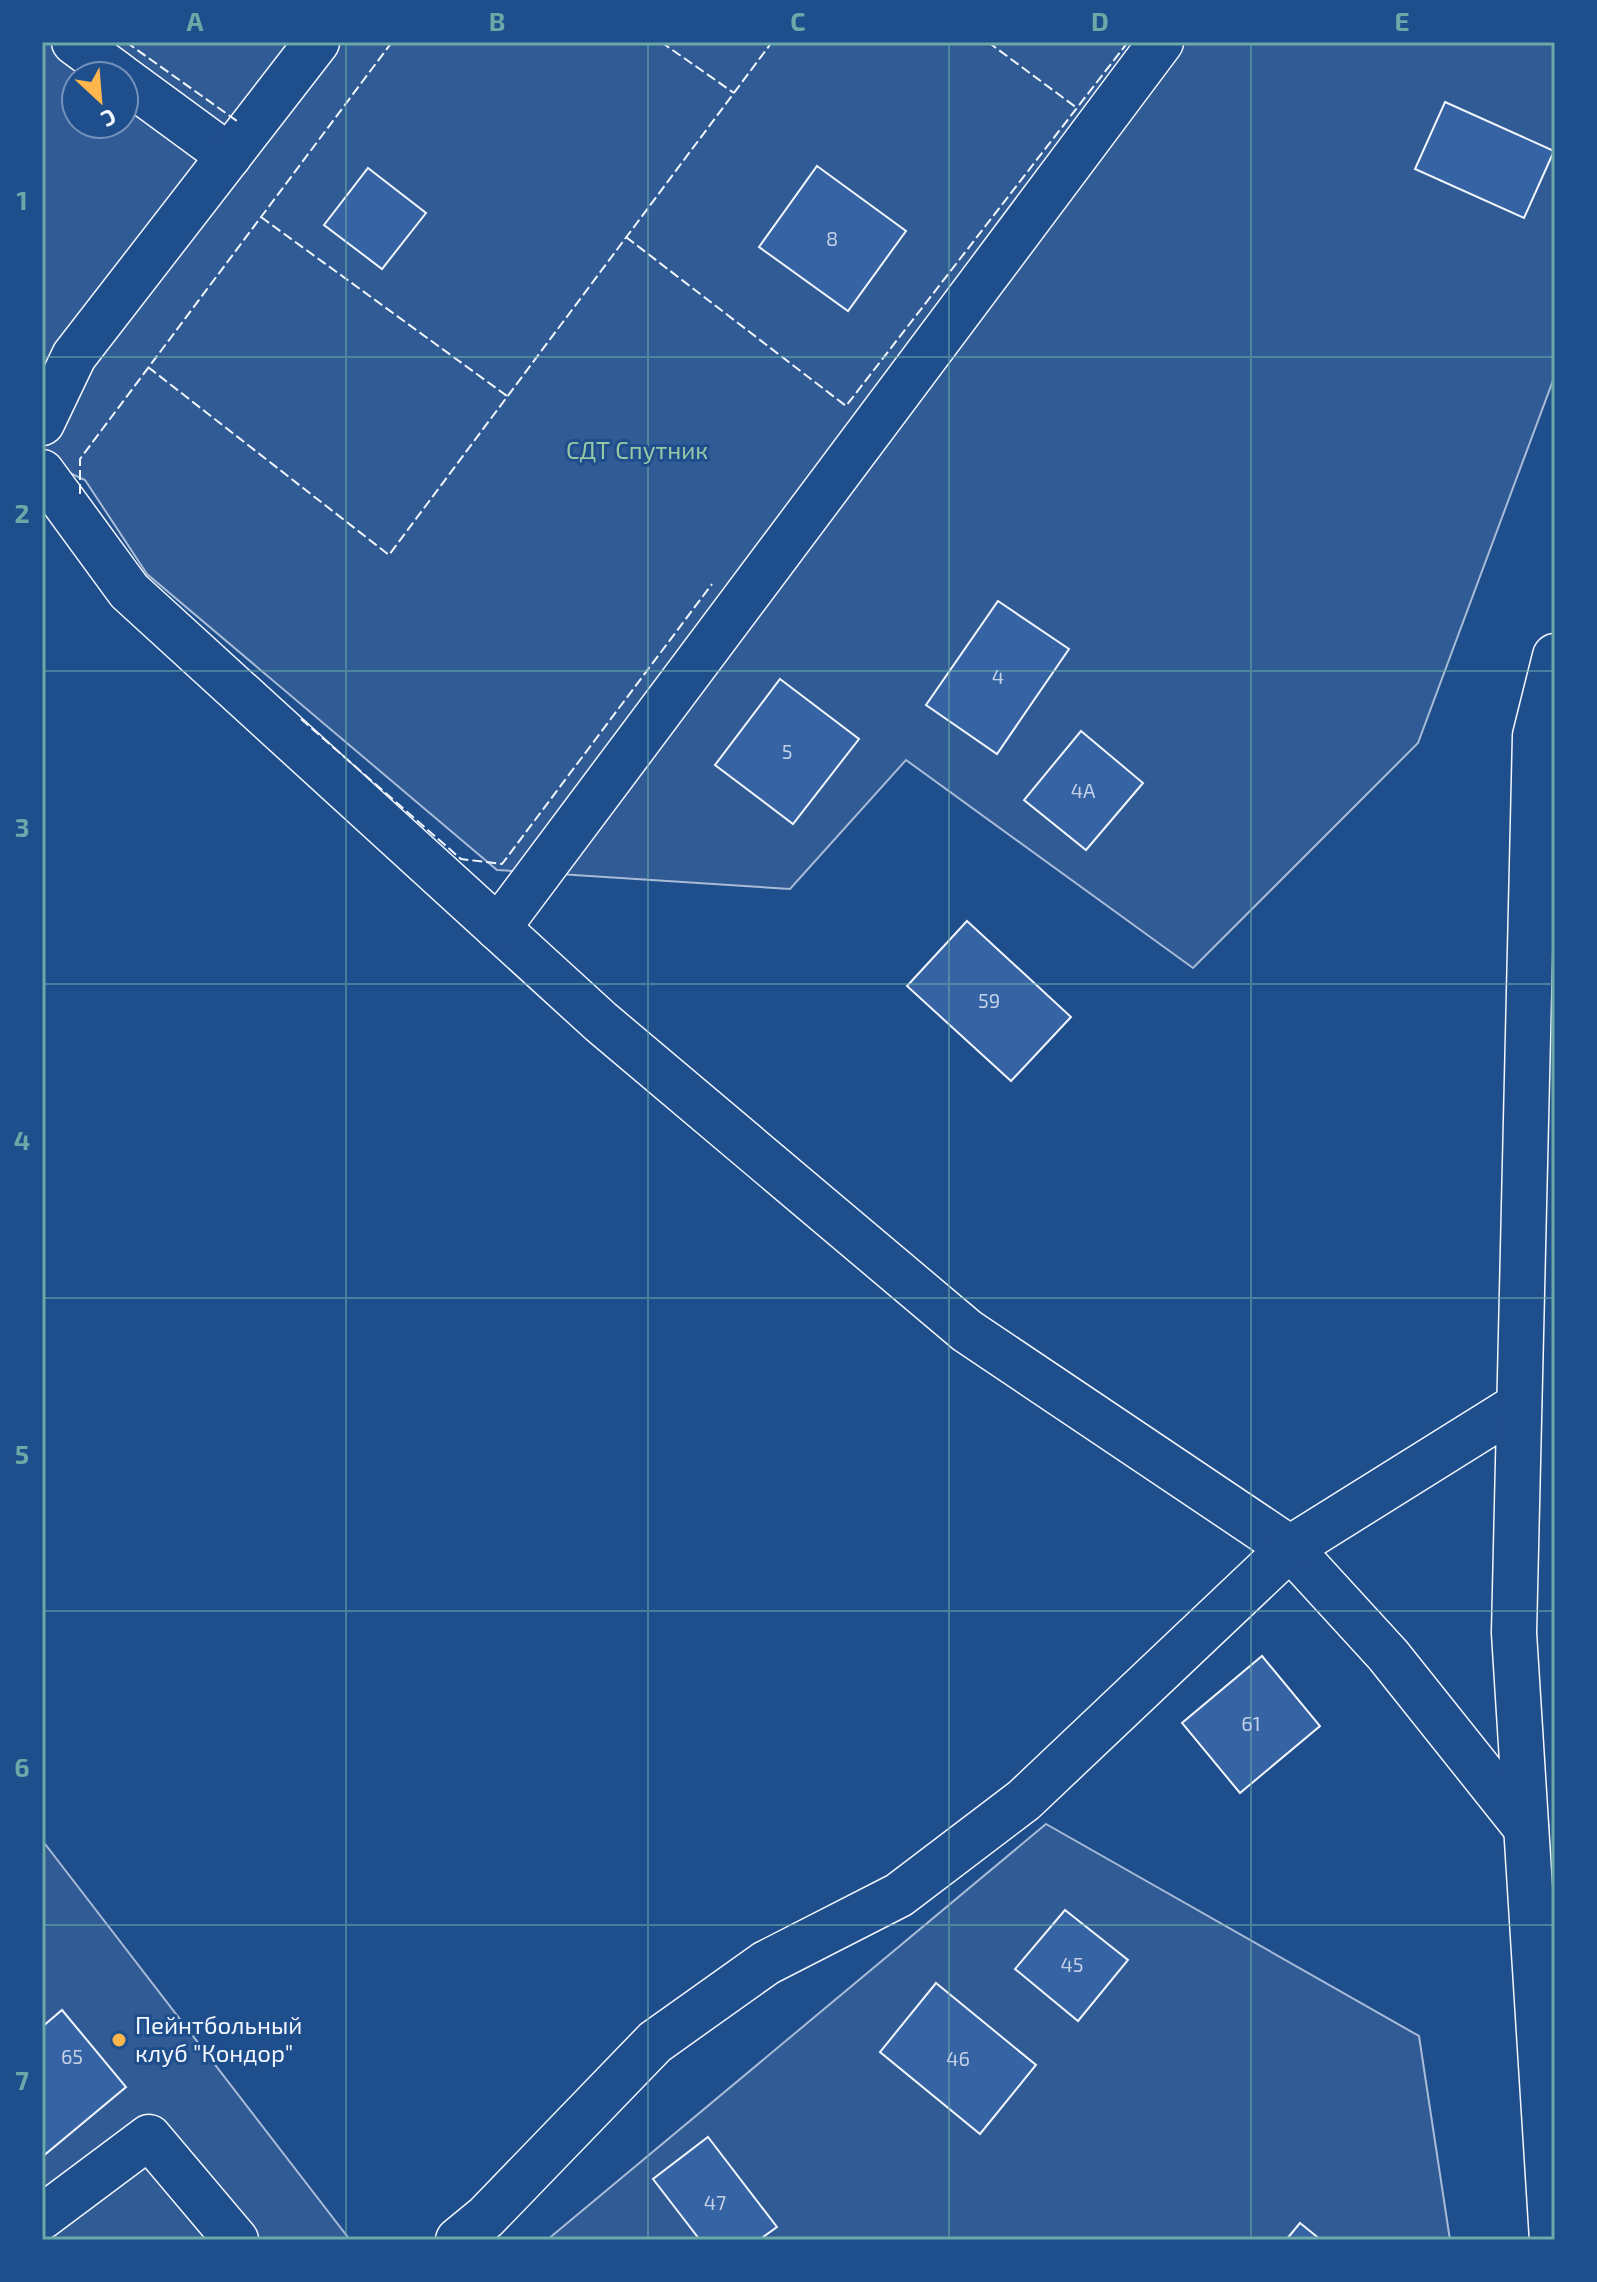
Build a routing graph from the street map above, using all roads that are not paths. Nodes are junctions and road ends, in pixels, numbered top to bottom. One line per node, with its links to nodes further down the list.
1 (74, 42): 4 (main road)
2 (317, 42): 6 (main road)
3 (1161, 42): 10 (main road)
4 (99, 60)
5 (140, 90): 6 (main road)
6 (229, 156): 7 (main road)
7 (42, 423)
8 (42, 472): 10 (main road)
9 (1555, 656): 11 (main road)
10 (498, 928): 12 (main road)
11 (1519, 1405): 12 (main road); 13 (main road)
12 (1290, 1548): 13 (main road); 16 (main road)
13 (1526, 1828): 17 (main road)
14 (42, 2217): 15 (main road)
15 (236, 2240)
16 (458, 2240)
17 (1552, 2240)

